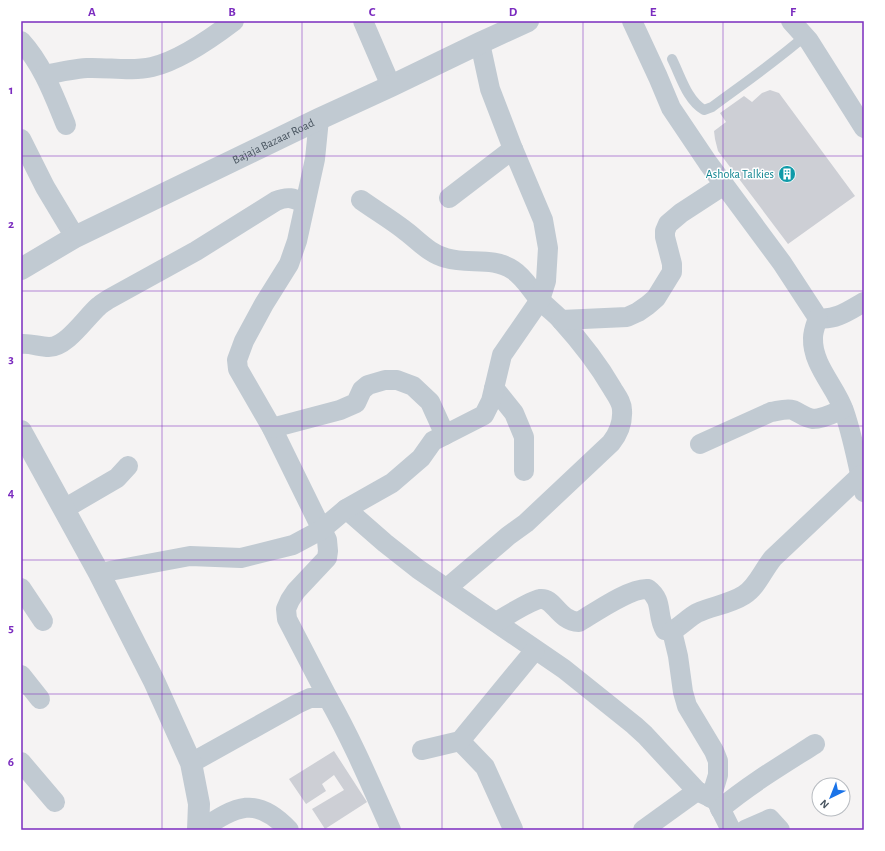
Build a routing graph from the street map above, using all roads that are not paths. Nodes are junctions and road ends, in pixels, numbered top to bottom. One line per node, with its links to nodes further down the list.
1 (234, 21): 10 (street)
2 (363, 21): 11 (street)
3 (528, 21): 8 (street, Bajaja Bazaar Road)
4 (632, 21): 17 (street)
5 (791, 21): 6 (street)
6 (806, 33): 9 (lane); 14 (street)
7 (21, 41): 10 (street)
8 (480, 42): 11 (street, Bajaja Bazaar Road); 16 (street)
9 (672, 59)
10 (45, 76): 13 (street)
11 (391, 86): 12 (street, Bajaja Bazaar Road)
12 (319, 119): 20 (street); 21 (street, Bajaja Bazaar Road)
13 (66, 125)
14 (864, 128)
15 (21, 139): 21 (street)
16 (513, 149): 18 (street); 23 (street)
17 (724, 185): 25 (street); 26 (street)
18 (449, 198)
19 (361, 200): 23 (street)
20 (305, 203): 27 (street); 30 (street)
21 (75, 237): 22 (street, Bajaja Bazaar Road)
22 (21, 269)
23 (540, 300): 26 (street); 28 (street)
24 (864, 302): 25 (street)
25 (818, 318): 29 (street)
26 (561, 320): 42 (street)
27 (21, 344)
28 (494, 388): 32 (street); 35 (street)
29 (843, 409): 33 (street); 36 (street)
30 (272, 428): 32 (street); 39 (street)
31 (21, 431): 37 (street)
32 (445, 435): 38 (street)
33 (700, 444)
34 (128, 466): 37 (street)
35 (524, 471)
36 (862, 484): 45 (street)
37 (64, 509): 40 (street)
38 (346, 509): 39 (street); 42 (street)
39 (321, 530): 40 (street); 48 (street)
40 (99, 573): 54 (street)
41 (21, 588): 43 (street)
42 (447, 588): 44 (street)
43 (43, 621)
44 (496, 622): 45 (street); 46 (street)
45 (672, 632): 55 (street)
46 (535, 650): 50 (street); 55 (street)
47 (21, 675): 49 (street)
48 (328, 698): 54 (street); 60 (street)
49 (40, 699)
50 (460, 741): 52 (street); 57 (street)
51 (815, 744): 55 (street)
52 (422, 750)
53 (21, 762): 56 (street)
54 (191, 763): 58 (street)
55 (709, 800): 61 (street); 62 (street)
56 (55, 802)
57 (513, 829)
58 (199, 830): 59 (street)
59 (289, 830)
60 (391, 830)
61 (643, 830)
62 (730, 830)
63 (745, 830): 64 (street)
64 (780, 830)

